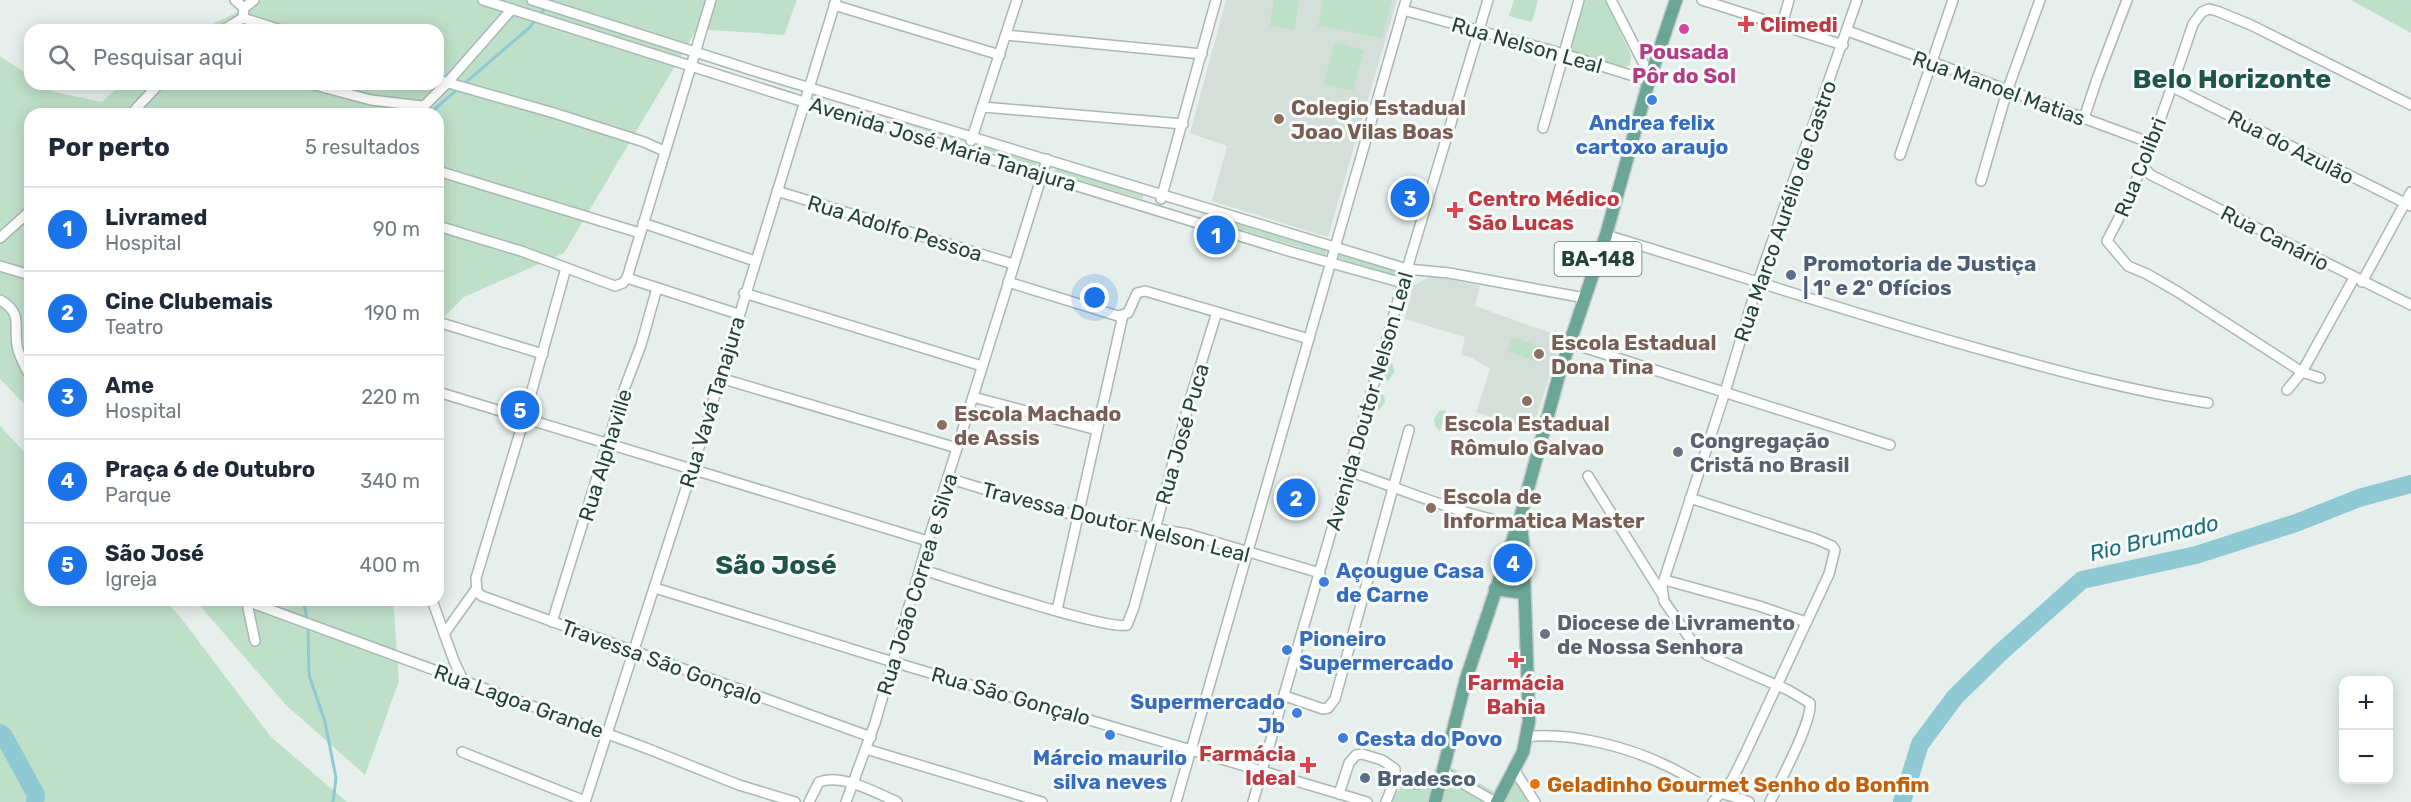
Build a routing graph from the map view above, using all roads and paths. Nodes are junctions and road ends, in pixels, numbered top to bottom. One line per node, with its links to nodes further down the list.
1 (235, 0): 21 (street)
2 (254, 0): 21 (street)
3 (483, 0): 22 (street, Avenida José Maria Tanajura)
4 (532, 0): 30 (street, Avenida José Maria Tanajura)
5 (711, 0): 32 (street)
6 (1017, 0): 29 (street)
7 (1216, 0): 33 (street)
8 (1488, 0): 27 (street, Avenida Doutor Nelson Leal)
9 (1579, 0): 34 (street)
10 (1611, 0): 40 (street)
11 (1676, 0): 40 (main road, BA-148)
12 (1702, 0): 26 (street)
13 (1790, 0): 26 (street)
14 (1857, 0): 28 (street, Rua Marco Aurélio de Castro)
15 (1953, 0): 37 (street)
16 (2040, 0): 47 (street)
17 (2127, 0): 55 (street)
18 (835, 2): 35 (street); 43 (street, Rua Vavá Tanajura)
19 (1405, 5): 27 (street, Rua Nelson Leal); 80 (street)
20 (2211, 5): 42 (street, Rua Colibri); 49 (street)
21 (244, 8): 23 (street)
22 (512, 9): 36 (street, Avenida José Maria Tanajura); 39 (street)
23 (243, 18): 24 (street); 25 (street)
24 (233, 24)
25 (262, 24)
26 (1782, 25): 31 (street)
27 (1480, 31): 34 (street, Rua Nelson Leal); 86 (street, Avenida Doutor Nelson Leal)
28 (1848, 31): 31 (street, Rua Marco Aurélio de Castro); 37 (street, Rua Manoel Matias)
29 (1006, 35): 33 (street); 35 (street)
30 (670, 44): 32 (street, Avenida José Maria Tanajura); 36 (street)
31 (1839, 44): 91 (street, Rua Marco Aurélio de Castro)
32 (695, 51): 38 (street); 43 (street, Avenida José Maria Tanajura)
33 (1202, 54): 57 (street)
34 (1564, 54): 40 (street, Rua Nelson Leal); 58 (street)
35 (1000, 55): 51 (street)
36 (666, 58): 38 (street, Avenida José Maria Tanajura)
37 (1930, 64): 47 (street, Rua Manoel Matias); 63 (street)
38 (690, 66): 48 (street, Avenida José Maria Tanajura); 61 (street)
39 (444, 80)
40 (1650, 80): 78 (main road, BA-148)
41 (444, 83): 61 (street)
42 (2172, 87): 60 (street, Rua Colibri); 72 (street, Rua do Azulão)
43 (808, 88): 48 (street, Rua Vavá Tanajura); 50 (street, Avenida José Maria Tanajura)
44 (153, 90): 52 (street)
45 (334, 90): 53 (street)
46 (435, 90): 54 (street)
47 (2007, 91): 55 (street, Rua Manoel Matias); 68 (street)
48 (804, 102): 56 (street, Avenida José Maria Tanajura); 69 (street, Rua Vavá Tanajura)
49 (2411, 105)
50 (871, 106): 56 (street); 59 (street, Avenida José Maria Tanajura)
51 (983, 107): 57 (street); 59 (street)
52 (137, 108)
53 (409, 108)
54 (421, 108)
55 (2084, 118): 60 (street, Rua Manoel Matias)
56 (866, 121): 62 (street, Avenida José Maria Tanajura)
57 (1183, 124): 71 (street)
58 (1543, 128)
59 (972, 138): 62 (street); 64 (street, Avenida José Maria Tanajura)
60 (2151, 143): 65 (street, Rua Colibri)
61 (664, 151): 75 (street)
62 (967, 152): 67 (street, Avenida José Maria Tanajura)
63 (1900, 155)
64 (1047, 159): 67 (street, Rua João Correa e Silva); 71 (street, Avenida José Maria Tanajura)
65 (2142, 166): 89 (street, Rua Canário); 107 (street, Rua Colibri)
66 (444, 173): 77 (street)
67 (1042, 174): 73 (street, Avenida José Maria Tanajura); 83 (street, Rua João Correa e Silva)
68 (1981, 181)
69 (777, 191): 81 (street, Rua Vavá Tanajura); 83 (street, Rua Adolfo Pessoa)
70 (2411, 192): 72 (street)
71 (1162, 196): 73 (street); 80 (street, Avenida José Maria Tanajura)
72 (2408, 205): 89 (street)
73 (1158, 210): 82 (street, Avenida José Maria Tanajura)
74 (24, 216): 79 (street)
75 (643, 223): 77 (street); 81 (street)
76 (444, 228): 85 (street)
77 (639, 233): 88 (street)
78 (1606, 235): 91 (street); 95 (main road, BA-148)
79 (0, 238)
80 (1333, 248): 82 (street); 86 (street, Avenida José Maria Tanajura)
81 (755, 261): 94 (street, Rua Vavá Tanajura)
82 (1330, 263): 92 (street, Avenida José Maria Tanajura); 102 (street)
83 (1014, 264): 90 (street, Rua João Correa e Silva)
84 (0, 266): 87 (street)
85 (567, 268): 88 (street); 104 (street)
86 (1407, 269): 92 (street, Avenida Doutor Nelson Leal); 95 (street, Avenida José Maria Tanajura)
87 (24, 274)
88 (627, 278): 93 (street)
89 (2358, 280): 97 (street, Rua Canário); 107 (street)
90 (1008, 282): 100 (street); 106 (street, Rua João Correa e Silva)
91 (1758, 282): 111 (street, Rua Marco Aurélio de Castro); 114 (street)
92 (1403, 283): 122 (street, Avenida Doutor Nelson Leal)
93 (657, 288): 99 (street); 118 (street, Rua Alphaville)
94 (744, 293): 99 (street, Rua Vavá Tanajura); 106 (street)
95 (1585, 298): 103 (main road, BA-148)
96 (0, 300): 105 (street)
97 (2410, 302)
98 (1217, 312): 100 (street); 102 (street); 129 (street, Rua José Puca)
99 (738, 314): 108 (street, Rua Vavá Tanajura)
100 (1123, 315): 116 (street)
101 (444, 324): 104 (street)
102 (1309, 339): 131 (street)
103 (1570, 344): 111 (street); 128 (main road, BA-148)
104 (543, 354): 115 (street)
105 (24, 359)
106 (982, 366): 113 (street, Rua João Correa e Silva)
107 (2302, 372): 109 (street); 110 (street)
108 (720, 378): 120 (street); 121 (street, Rua Vavá Tanajura)
109 (2320, 378)
110 (2287, 390)
111 (1725, 392): 119 (street); 126 (street)
112 (444, 394): 115 (street)
113 (973, 397): 116 (street); 120 (street, Rua João Correa e Silva)
114 (2208, 403)
115 (524, 419): 118 (street); 136 (street)
116 (1097, 430): 127 (street)
117 (1409, 430): 125 (street)
118 (609, 444): 121 (street); 144 (street, Rua Alphaville)
119 (1890, 445)
120 (957, 448): 124 (street, Rua João Correa e Silva)
121 (692, 470): 130 (street); 135 (street, Rua Vavá Tanajura)
122 (1348, 471): 125 (street); 133 (street, Avenida Doutor Nelson Leal)
123 (1588, 476): 139 (street)
124 (948, 478): 127 (street, Travessa Doutor Nelson Leal); 130 (street, Rua João Correa e Silva)
125 (1393, 487): 128 (street); 152 (street)
126 (1690, 498): 134 (street); 145 (street)
127 (1079, 516): 129 (street, Travessa Doutor Nelson Leal); 143 (street)
128 (1519, 523): 137 (main road, BA-148); 138 (main road)
129 (1156, 528): 131 (street, Travessa Doutor Nelson Leal); 143 (street, Rua José Puca)
130 (928, 541): 132 (street, Rua João Correa e Silva)
131 (1249, 553): 133 (street, Travessa Doutor Nelson Leal); 157 (street)
132 (920, 569): 143 (street); 149 (street, Rua João Correa e Silva)
133 (1320, 573): 152 (street, Avenida Doutor Nelson Leal)
134 (1665, 579): 139 (street); 145 (street)
135 (655, 588): 148 (street, Rua Vavá Tanajura); 149 (street, Rua São Gonçalo)
136 (476, 589): 144 (street, Travessa São Gonçalo); 146 (street)
137 (1495, 589): 138 (main road); 161 (main road, BA-148)
138 (1524, 593): 155 (main road)
139 (1662, 594): 151 (street)
140 (248, 606): 147 (street)
141 (261, 606): 150 (street, Rua Lagoa Grande)
142 (434, 606): 146 (street)
143 (1057, 610)
144 (552, 622): 148 (street, Travessa São Gonçalo)
145 (1806, 622): 151 (street)
146 (444, 634): 150 (street)
147 (255, 642)
148 (633, 651): 153 (street, Rua Vavá Tanajura); 154 (street, Travessa São Gonçalo)
149 (893, 662): 154 (street, Rua João Correa e Silva); 157 (street, Rua São Gonçalo)
150 (463, 680): 153 (street, Rua Lagoa Grande)
151 (1777, 686): 164 (street); 181 (street)
152 (1285, 696): 159 (street, Avenida Doutor Nelson Leal)
153 (607, 734): 166 (street, Rua Vavá Tanajura); 167 (street, Rua Lagoa Grande)
154 (871, 737): 156 (street, Rua João Correa e Silva)
155 (1526, 737): 160 (main road); 164 (street)
156 (866, 749): 163 (street, Rua João Correa e Silva); 171 (street)
157 (1191, 749): 159 (street, Rua São Gonçalo); 172 (street)
158 (462, 752): 166 (street)
159 (1262, 770): 165 (street, Rua São Gonçalo); 173 (street, Avenida Doutor Nelson Leal)
160 (1515, 771): 177 (main road); 178 (street)
161 (1440, 774): 162 (street); 176 (main road, BA-148); 177 (street)
162 (1395, 780): 165 (street); 175 (street)
163 (854, 783): 168 (street); 169 (street, Rua João Correa e Silva); 170 (street)
164 (1722, 793): 179 (street); 180 (street)
165 (1339, 794): 174 (street, Rua São Gonçalo)
166 (585, 801)
167 (795, 802)
168 (809, 802)
169 (846, 802)
170 (897, 802)
171 (1042, 802)
172 (1176, 802)
173 (1253, 802)
174 (1367, 802)
175 (1386, 802)
176 (1435, 802)
177 (1496, 802)
178 (1535, 802)
179 (1713, 802)
180 (1749, 802)
181 (1770, 802)

